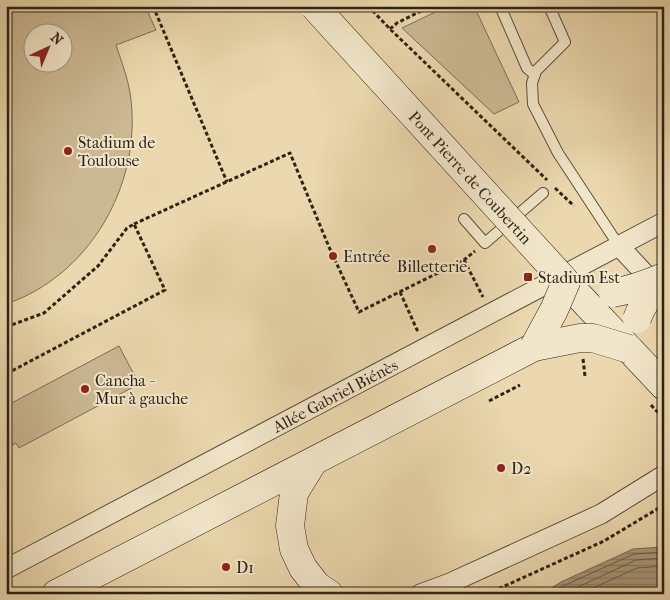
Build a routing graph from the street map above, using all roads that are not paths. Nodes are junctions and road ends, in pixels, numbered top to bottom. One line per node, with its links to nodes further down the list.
1 (314, 6): 12 (main road, Pont Pierre de Coubertin, bridge)
2 (500, 6): 4 (lane)
3 (549, 6): 4 (lane)
4 (534, 75): 10 (lane)
5 (543, 193): 9 (lane)
6 (497, 217): 9 (lane)
7 (464, 220): 9 (lane)
8 (664, 222): 10 (street, Allée Gabriel Biénès)
9 (505, 225): 12 (lane)
10 (620, 246): 12 (street, Allée Gabriel Biénès); 14 (street)
11 (664, 278): 12 (main road, bridge)
12 (560, 280): 15 (main road, bridge); 16 (main road, Pont Pierre de Coubertin); 20 (street, Allée Gabriel Biénès)
13 (664, 284): 16 (main road, bridge)
14 (664, 295)
15 (534, 347): 16 (main road, bridge); 18 (main road)
16 (629, 349): 17 (main road, Pont Pierre de Coubertin)
17 (664, 386)
18 (313, 462): 21 (main road); 22 (main road)
19 (664, 476): 23 (street)
20 (6, 569)
21 (56, 594)
22 (329, 594)
23 (420, 594)

